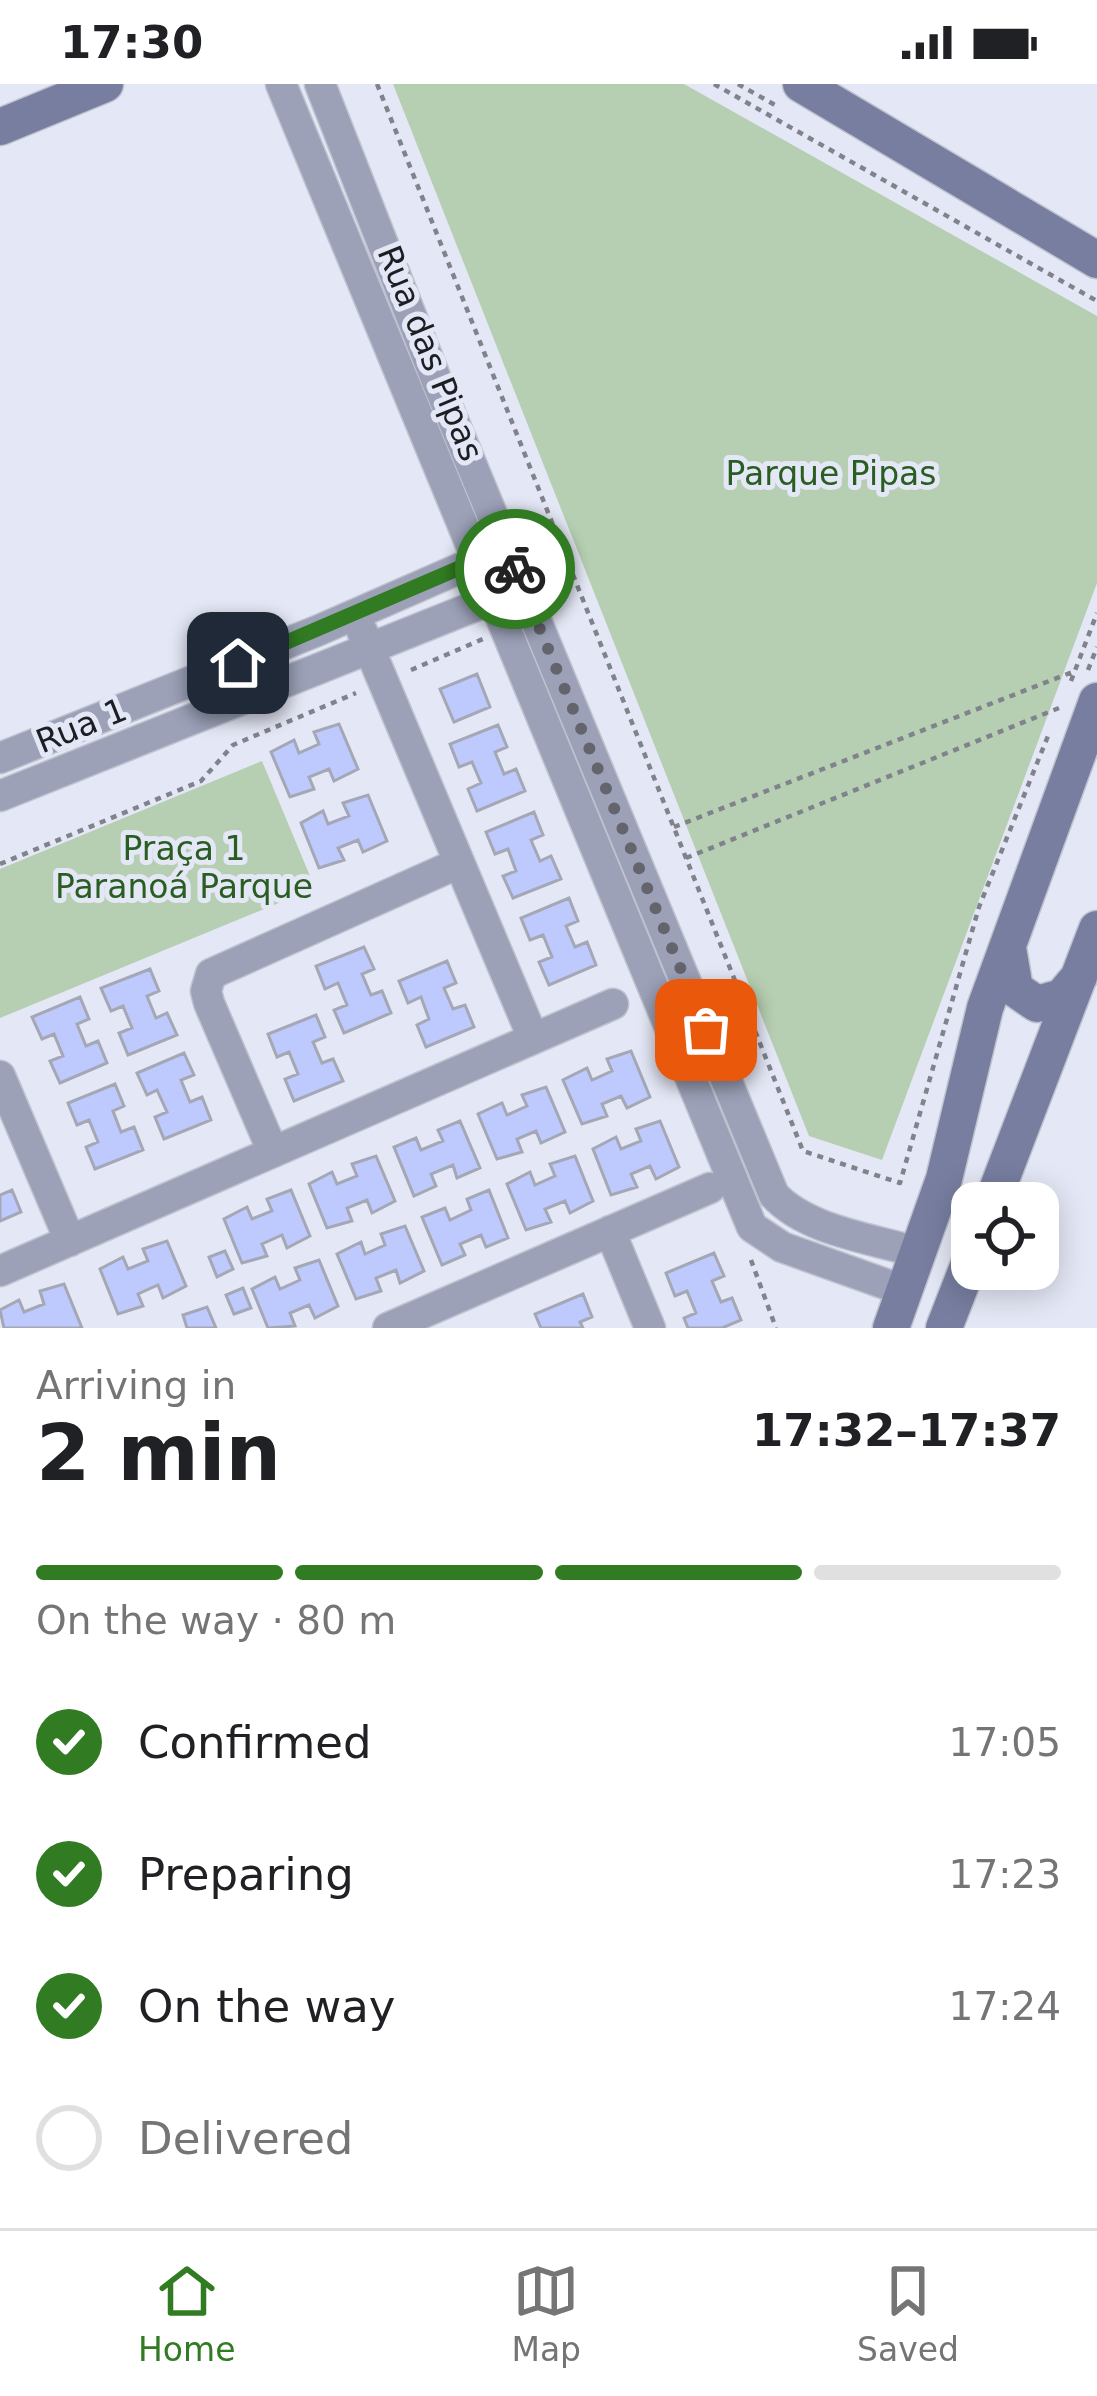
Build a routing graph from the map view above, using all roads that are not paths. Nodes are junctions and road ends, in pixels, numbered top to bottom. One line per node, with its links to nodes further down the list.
1 (105, 84): 5 (street)
2 (281, 84): 8 (street, Rua das Pipas)
3 (320, 84): 7 (street, Rua das Pipas)
4 (801, 84): 6 (street)
5 (0, 127)
6 (1097, 260)
7 (506, 548): 8 (street, Rua 1); 9 (street, Rua das Pipas)
8 (477, 560): 10 (street, Rua das Pipas); 11 (street, Rua 1)
9 (522, 587): 10 (street, Rua 1); 28 (street, Rua das Pipas)
10 (493, 599): 12 (street, Rua 1); 31 (street, Rua das Pipas)
11 (355, 615): 12 (street); 14 (street, Rua 1)
12 (370, 650): 15 (street, Rua 1); 16 (street)
13 (1097, 701): 18 (street)
14 (0, 758)
15 (0, 796)
16 (459, 863): 21 (street); 23 (street)
17 (1097, 929): 19 (street)
18 (1008, 944): 19 (street); 28 (street)
19 (1079, 977): 24 (street)
20 (613, 1004): 21 (street)
21 (533, 1038): 23 (street)
22 (0, 1076): 27 (street)
23 (273, 1152): 27 (street)
24 (1000, 1182)
25 (710, 1188): 26 (street)
26 (610, 1232): 32 (street); 33 (street)
27 (70, 1241): 29 (street)
28 (920, 1253): 31 (street)
29 (0, 1271)
30 (959, 1290): 35 (street)
31 (905, 1292): 34 (street)
32 (388, 1328)
33 (650, 1328)
34 (891, 1328)
35 (944, 1328)

